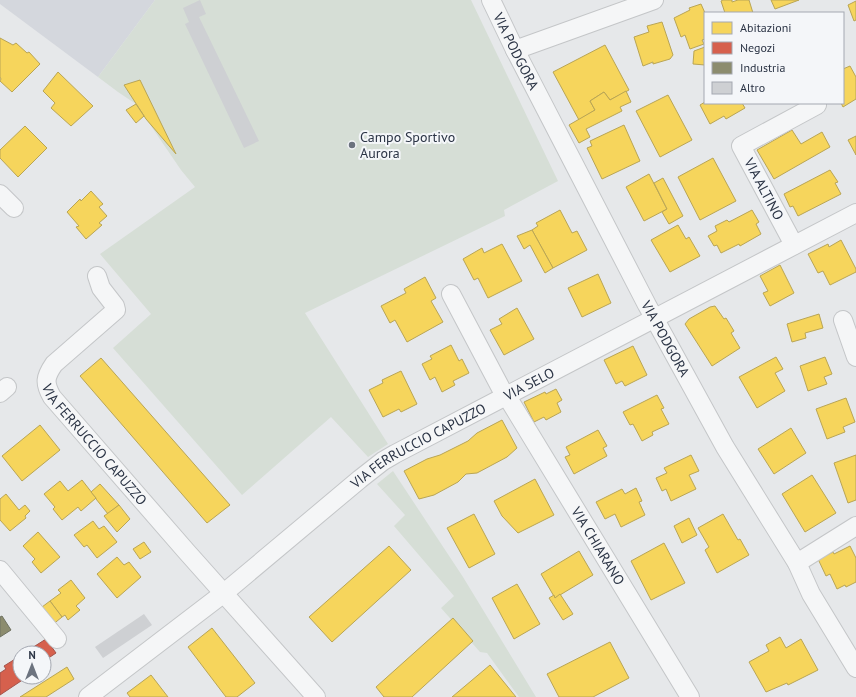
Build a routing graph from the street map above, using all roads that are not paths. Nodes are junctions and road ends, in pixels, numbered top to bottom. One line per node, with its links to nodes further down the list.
1 (491, 0): 3 (street, VIA PODGORA)
2 (654, 0): 3 (street)
3 (515, 50): 11 (street, VIA PODGORA)
4 (817, 105): 8 (street, VIA ALTINO)
5 (0, 194): 6 (street)
6 (14, 208)
7 (856, 212): 8 (street)
8 (794, 245): 11 (street)
9 (97, 276): 18 (street, VIA FERRUCCIO CAPUZZO)
10 (451, 294): 14 (street, VIA SELO)
11 (654, 318): 14 (street, VIA SELO); 16 (street, VIA PODGORA)
12 (842, 320): 13 (street)
13 (856, 357)
14 (505, 396): 18 (street, VIA FERRUCCIO CAPUZZO); 23 (street, VIA CHIARANO)
15 (856, 526): 16 (street)
16 (797, 563): 20 (street, VIA PODGORA)
17 (0, 570): 19 (street)
18 (224, 593): 21 (street, VIA FERRUCCIO CAPUZZO); 22 (street)
19 (57, 638)
20 (856, 668)
21 (88, 697)
22 (316, 697)
23 (690, 697)

